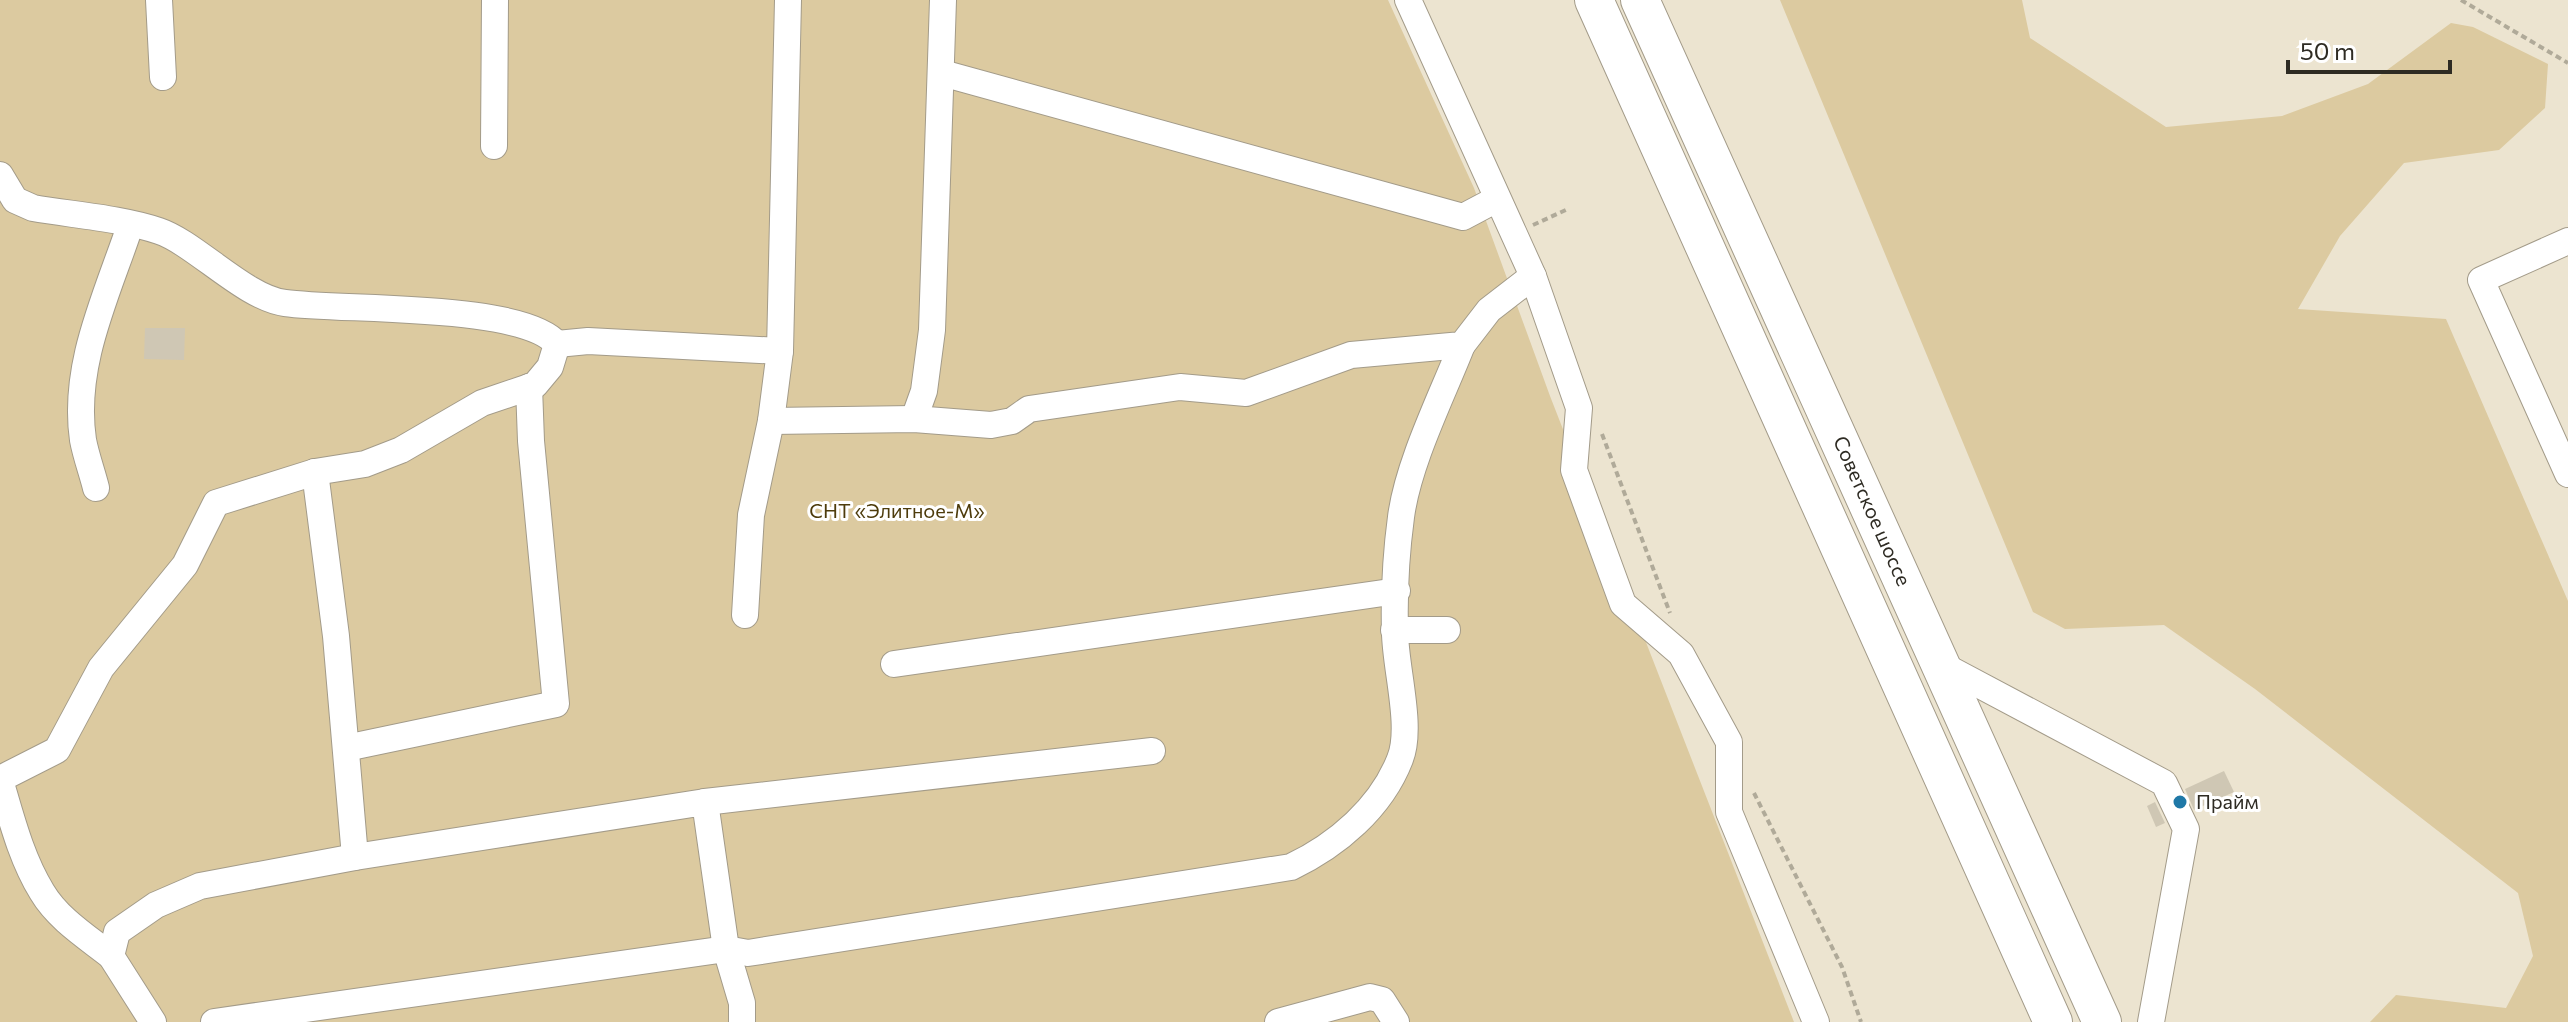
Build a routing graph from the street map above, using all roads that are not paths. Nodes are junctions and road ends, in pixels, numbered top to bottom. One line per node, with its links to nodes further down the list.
1 (159, 0): 9 (street)
2 (495, 0): 10 (street)
3 (788, 0): 18 (street)
4 (943, 0): 8 (street)
5 (1408, 0): 12 (street)
6 (1594, 0): 44 (highway)
7 (1640, 0): 30 (highway, Советское шоссе)
8 (942, 73): 12 (street); 20 (street)
9 (163, 77)
10 (494, 146)
11 (0, 175): 13 (street)
12 (1497, 199): 15 (street)
13 (130, 226): 16 (street); 24 (street)
14 (2568, 241): 23 (street)
15 (1533, 276): 17 (street); 43 (street)
16 (557, 344): 18 (street); 19 (street)
17 (1462, 345): 20 (street); 25 (street)
18 (780, 351): 21 (street)
19 (529, 387): 22 (street); 31 (street)
20 (914, 419): 21 (street)
21 (771, 421): 26 (street)
22 (315, 472): 31 (street); 33 (street)
23 (2568, 474)
24 (96, 488)
25 (1397, 591): 27 (street); 29 (street)
26 (745, 615)
27 (1394, 630): 28 (street); 36 (street)
28 (1447, 630)
29 (894, 664)
30 (1942, 665): 45 (highway, Советское шоссе); 46 (street)
31 (346, 748): 35 (street)
32 (1152, 751): 34 (street)
33 (0, 780): 37 (street)
34 (705, 802): 35 (street); 36 (street)
35 (355, 857): 37 (street)
36 (726, 949): 39 (street); 40 (street)
37 (111, 956): 38 (street)
38 (153, 1022)
39 (214, 1022)
40 (742, 1022)
41 (1278, 1022): 42 (street)
42 (1396, 1022)
43 (1816, 1022)
44 (2053, 1022)
45 (2102, 1022)
46 (2151, 1022)

